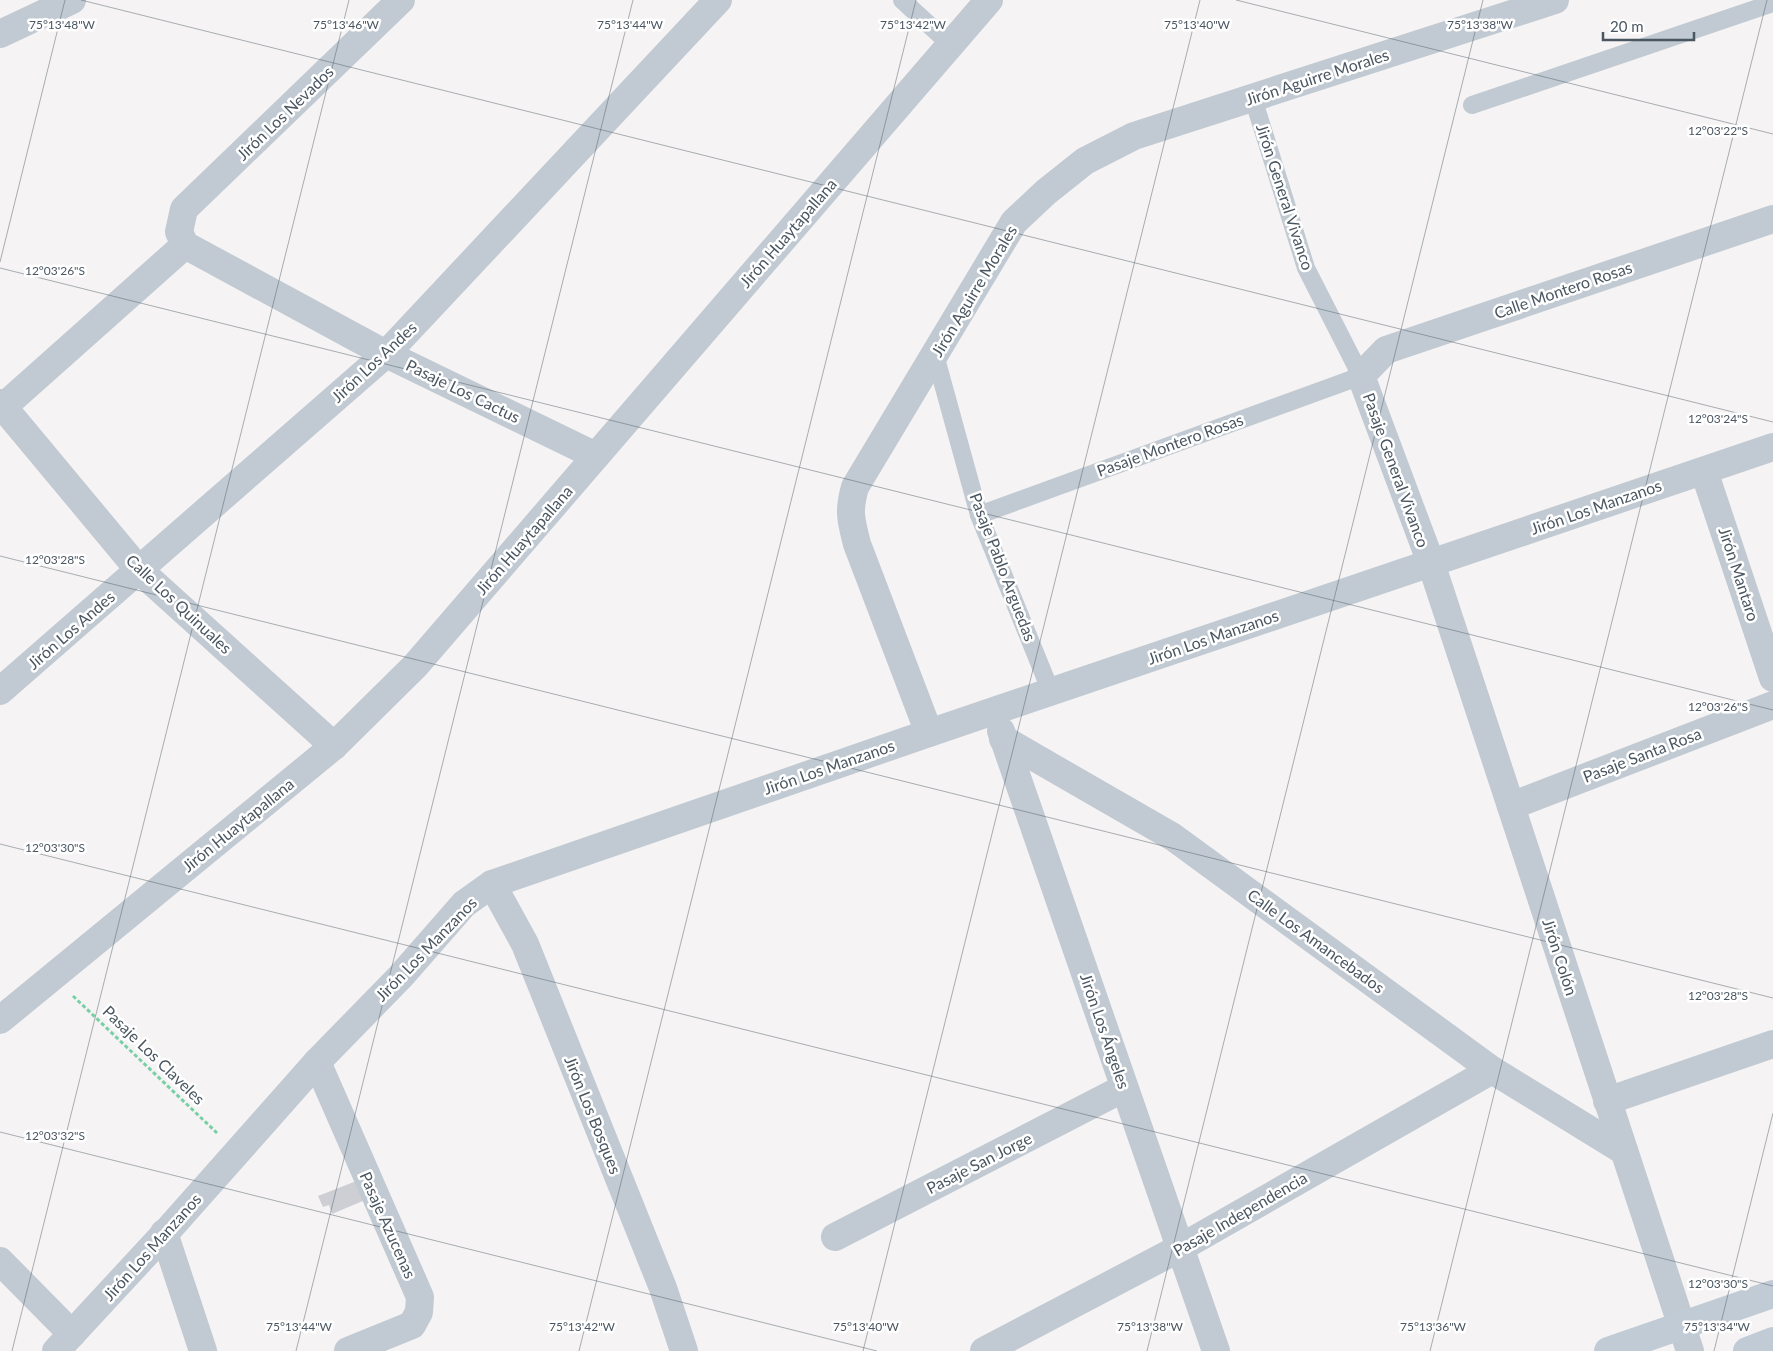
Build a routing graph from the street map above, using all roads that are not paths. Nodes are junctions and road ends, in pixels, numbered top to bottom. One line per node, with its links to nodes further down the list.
1 (402, 0): 13 (street, Jirón Los Nevados)
2 (718, 0): 14 (street, Jirón Los Andes)
3 (902, 0): 9 (lane)
4 (989, 0): 9 (street, Jirón Huaytapallana)
5 (1555, 0): 10 (street, Jirón Aguirre Morales)
6 (62, 3): 8 (street)
7 (1773, 3): 11 (lane)
8 (0, 34)
9 (951, 45): 19 (street, Jirón Huaytapallana)
10 (1254, 98): 15 (street, Jirón Aguirre Morales); 16 (lane, Jirón General Vivanco)
11 (1472, 105)
12 (1773, 218): 16 (street, Calle Montero Rosas)
13 (182, 238): 14 (street, Pasaje Los Cactus); 17 (street)
14 (386, 354): 19 (street, Pasaje Los Cactus); 23 (street, Jirón Los Andes)
15 (935, 355): 21 (lane, Pasaje Pablo Arguedas); 29 (street, Jirón Aguirre Morales)
16 (1361, 376): 21 (lane, Pasaje Montero Rosas); 22 (street, Pasaje General Vivanco)
17 (2, 405): 23 (street, Calle Los Quinuales)
18 (1773, 448): 20 (street, Jirón Los Manzanos)
19 (596, 456): 31 (street, Jirón Huaytapallana)
20 (1704, 471): 22 (street, Jirón Los Manzanos); 24 (street, Jirón Mantaro)
21 (980, 515): 26 (lane, Pasaje Pablo Arguedas)
22 (1431, 564): 26 (street, Jirón Los Manzanos); 32 (street, Jirón Colón)
23 (139, 570): 25 (street, Jirón Los Andes); 31 (street, Calle Los Quinuales)
24 (1773, 678)
25 (0, 691)
26 (1051, 692): 28 (street, Jirón Los Manzanos)
27 (1773, 704): 32 (street, Pasaje Santa Rosa)
28 (993, 711): 29 (street, Jirón Los Manzanos); 30 (street, Jirón Los Ángeles)
29 (929, 733): 33 (street, Jirón Los Manzanos)
30 (1003, 739): 37 (street, Calle Los Amancebados); 38 (street, Jirón Los Ángeles)
31 (334, 746): 34 (street, Jirón Huaytapallana)
32 (1511, 806): 39 (street, Jirón Colón)
33 (492, 884): 36 (street, Jirón Los Manzanos); 51 (street, Jirón Los Bosques)
34 (0, 1020)
35 (1773, 1044): 39 (street)
36 (317, 1062): 41 (street, Jirón Los Manzanos); 50 (street, Pasaje Azucenas)
37 (1492, 1070): 40 (street, Calle Los Amancebados); 43 (street, Pasaje Independencia)
38 (1124, 1088): 42 (street, Pasaje San Jorge); 43 (street, Jirón Los Ángeles)
39 (1607, 1101): 40 (street, Jirón Colón)
40 (1624, 1151): 46 (street, Jirón Colón)
41 (164, 1233): 48 (street, Jirón Los Manzanos); 49 (street)
42 (834, 1237)
43 (1180, 1248): 52 (street, Pasaje Independencia); 53 (street, Jirón Los Ángeles)
44 (0, 1261): 48 (street)
45 (1773, 1294): 46 (street)
46 (1681, 1326): 54 (street); 55 (street, Jirón Colón)
47 (1773, 1341): 56 (street)
48 (64, 1342)
49 (203, 1351)
50 (348, 1351)
51 (684, 1351)
52 (984, 1351)
53 (1216, 1351)
54 (1608, 1351)
55 (1690, 1351)
56 (1746, 1351)

